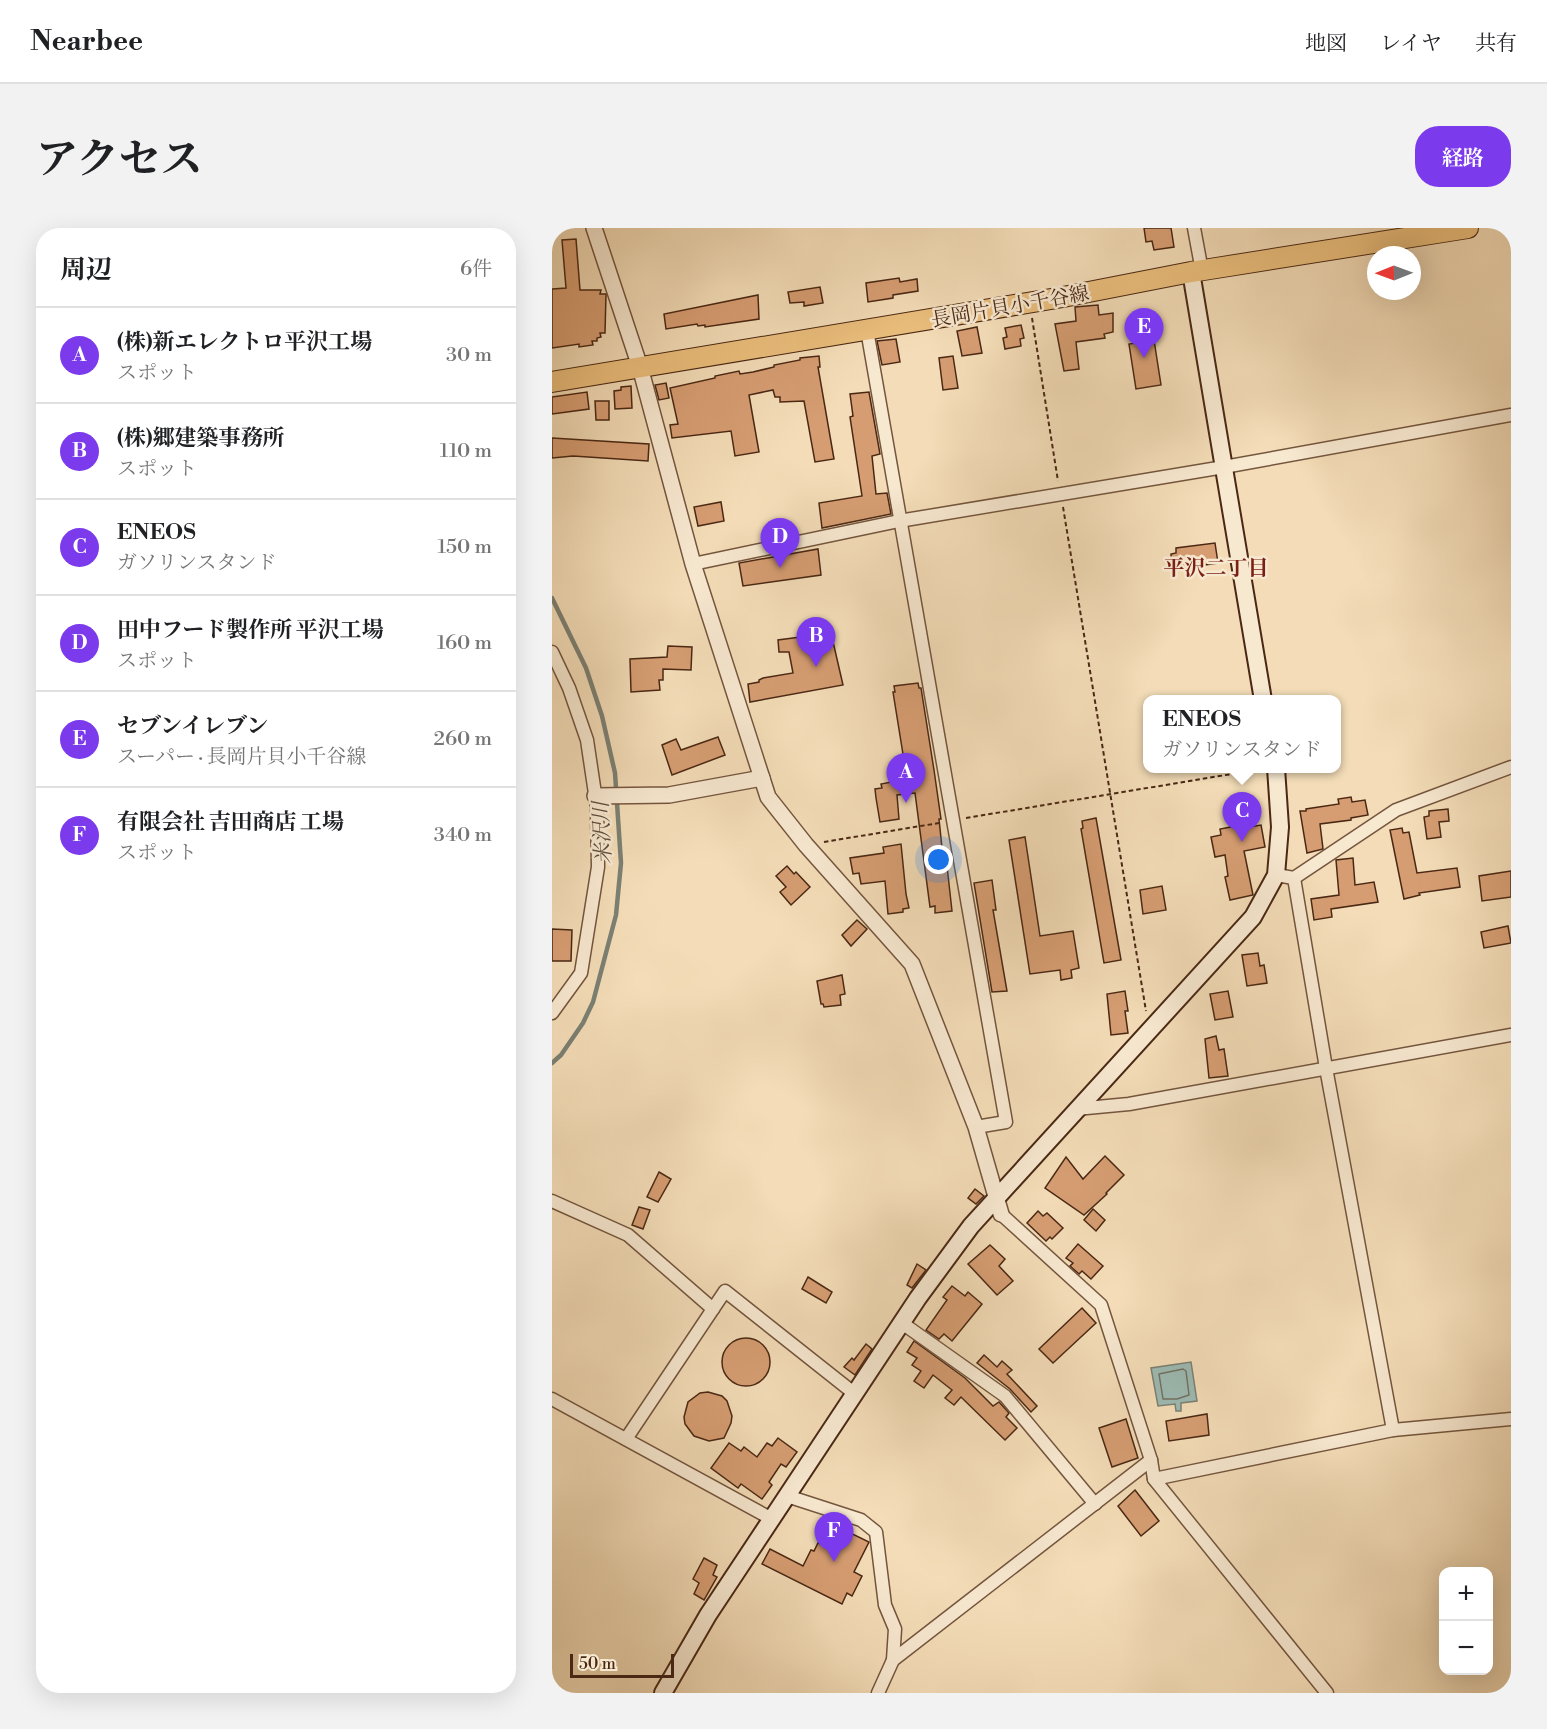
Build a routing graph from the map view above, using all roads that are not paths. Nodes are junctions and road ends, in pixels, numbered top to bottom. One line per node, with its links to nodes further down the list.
1 (594, 228): 6 (street)
2 (1194, 228): 4 (street)
3 (1468, 228): 4 (main road, 長岡片貝小千谷線)
4 (1196, 272): 5 (main road, 長岡片貝小千谷線); 9 (main road)
5 (867, 330): 6 (main road, 長岡片貝小千谷線); 10 (street)
6 (640, 367): 7 (main road, 長岡片貝小千谷線); 11 (street)
7 (552, 382)
8 (1511, 415): 9 (street)
9 (1224, 467): 10 (street); 13 (main road)
10 (899, 521): 11 (street); 24 (street)
11 (693, 564): 16 (street)
12 (552, 652): 17 (street)
13 (1262, 695)
14 (1511, 766): 19 (street)
15 (1276, 773): 18 (main road)
16 (762, 778): 17 (street); 24 (street)
17 (595, 796): 20 (street)
18 (1276, 875): 19 (street); 23 (main road)
19 (1294, 878): 22 (street)
20 (552, 1012)
21 (1511, 1035): 22 (street)
22 (1326, 1068): 23 (street); 32 (street)
23 (1076, 1109): 26 (main road)
24 (976, 1127): 26 (street)
25 (552, 1201): 27 (street)
26 (999, 1206): 28 (main road); 34 (street)
27 (713, 1309): 29 (street); 33 (street)
28 (902, 1323): 29 (main road); 37 (street)
29 (855, 1394): 36 (main road)
30 (552, 1399): 33 (street)
31 (1511, 1419): 32 (street)
32 (1393, 1430): 35 (street)
33 (626, 1439): 38 (street)
34 (1151, 1460): 35 (street); 37 (street)
35 (1154, 1479): 42 (street)
36 (787, 1496): 38 (main road); 39 (street)
37 (1095, 1504): 39 (street)
38 (772, 1519): 40 (main road)
39 (894, 1660): 41 (street)
40 (663, 1693)
41 (878, 1693)
42 (1327, 1693)

